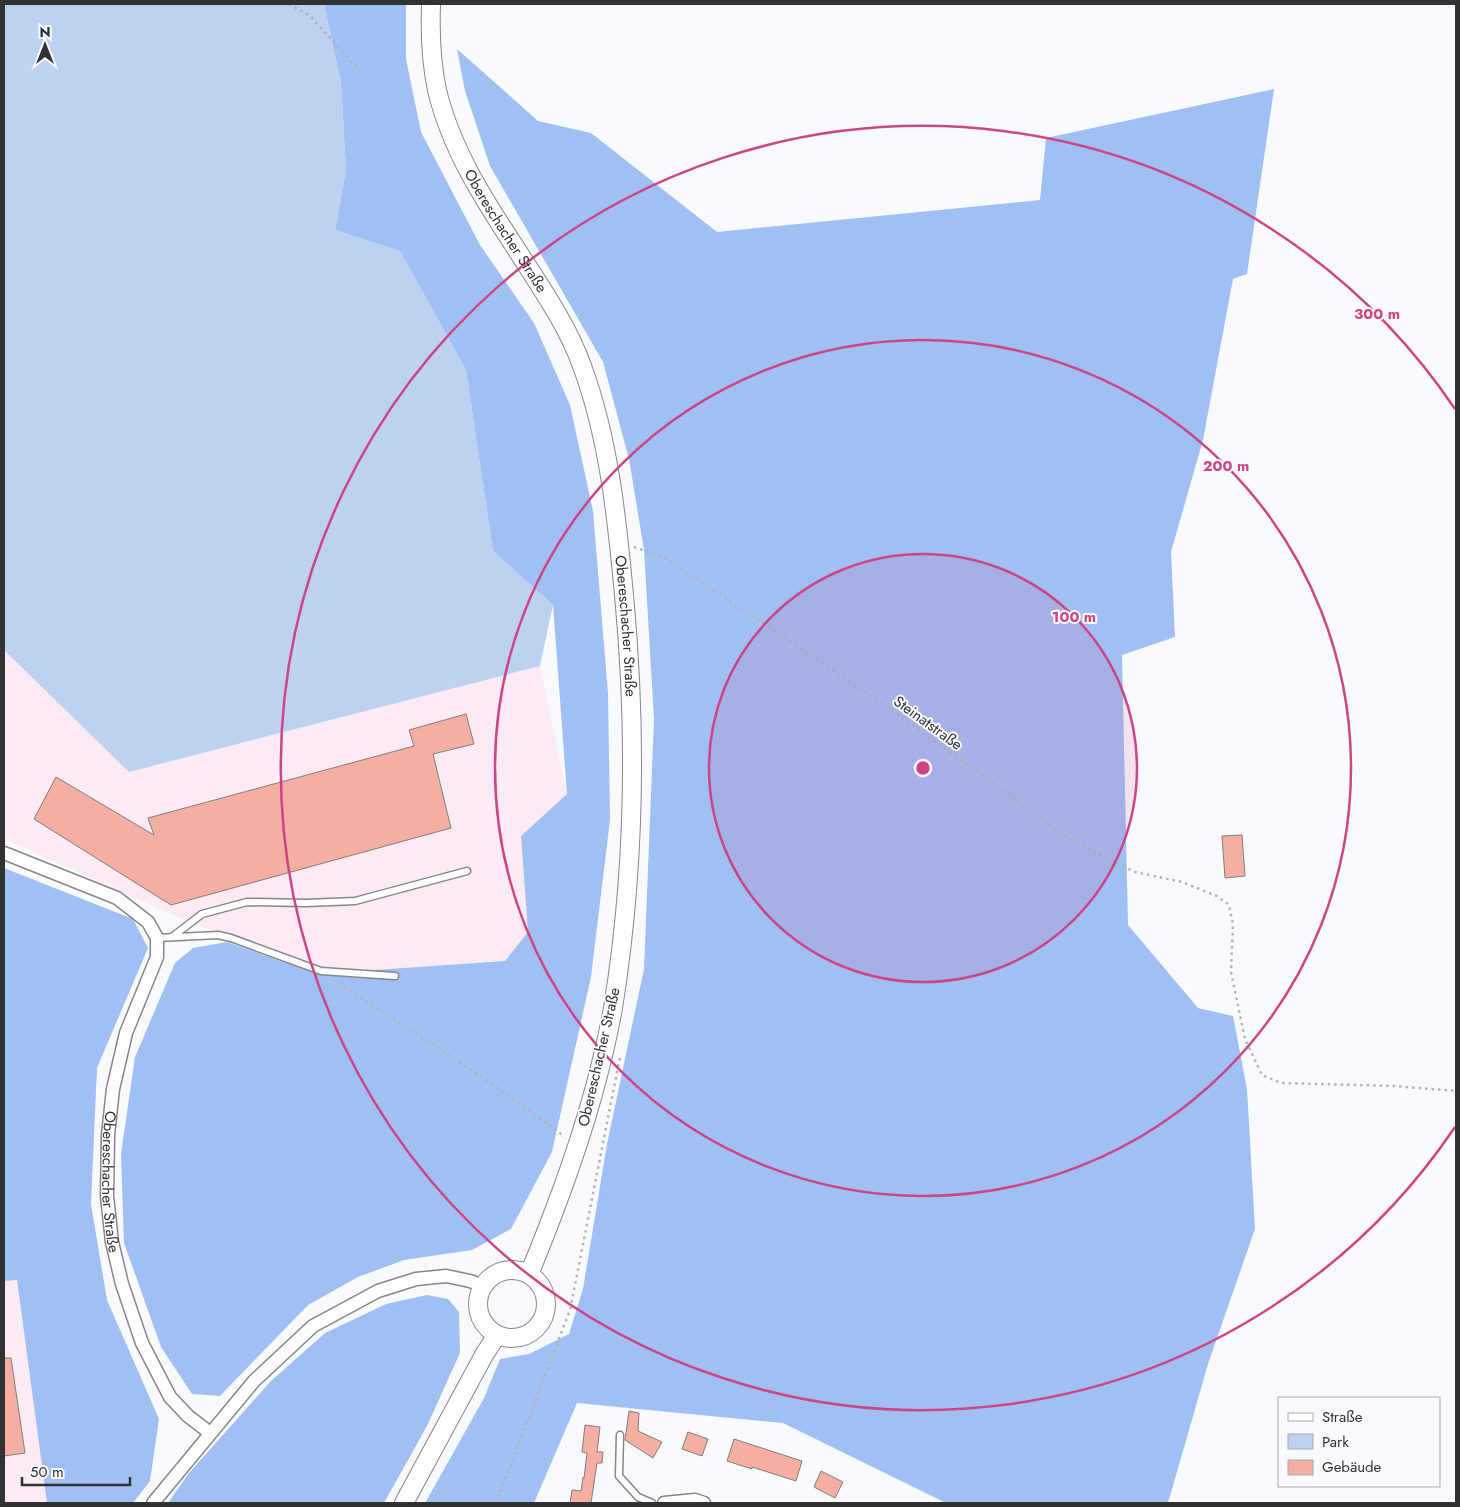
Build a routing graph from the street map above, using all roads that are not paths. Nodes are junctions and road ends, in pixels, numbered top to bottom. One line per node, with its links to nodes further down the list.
1 (431, 4): 7 (main road, Obereschacher Straße)
2 (4, 853): 4 (street)
3 (467, 871): 5 (lane)
4 (157, 938): 5 (lane); 10 (street, Obereschacher Straße)
5 (172, 938): 6 (lane)
6 (395, 976)
7 (529, 1274): 8 (main road); 9 (main road)
8 (483, 1286): 9 (main road); 10 (street)
9 (497, 1335): 13 (main road)
10 (210, 1433): 12 (street)
11 (620, 1435): 14 (lane)
12 (153, 1503)
13 (404, 1503)
14 (652, 1503)
15 (664, 1503): 16 (street)
16 (704, 1503)

